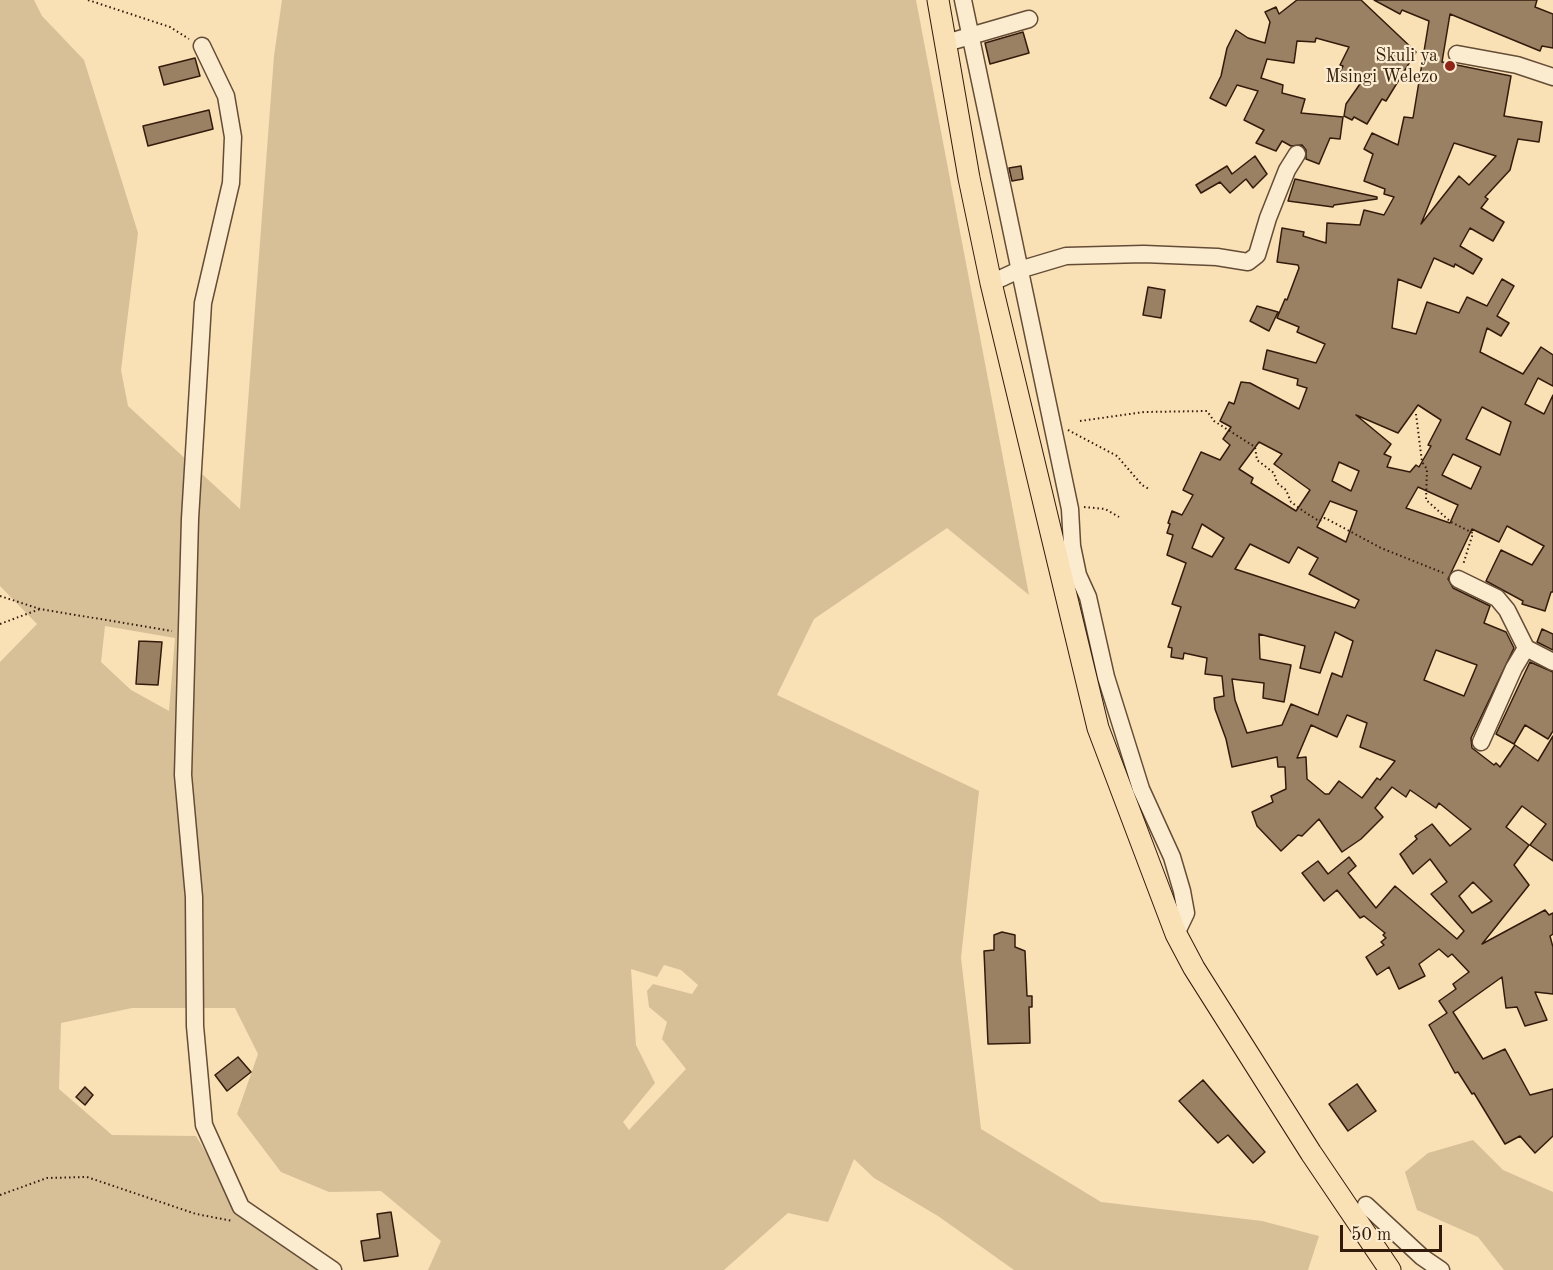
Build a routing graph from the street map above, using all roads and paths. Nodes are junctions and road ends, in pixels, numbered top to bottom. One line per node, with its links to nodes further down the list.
1 (88, 0): 7 (path)
2 (938, 0): 6 (main road)
3 (963, 0): 5 (street)
4 (1029, 19): 5 (street)
5 (970, 37): 6 (street); 11 (street)
6 (946, 43): 12 (main road)
7 (202, 46): 23 (street)
8 (1457, 54): 9 (street)
9 (1553, 77)
10 (1297, 154): 11 (street)
11 (1019, 270): 12 (street); 15 (street)
12 (991, 283): 27 (main road)
13 (1416, 414): 19 (path)
14 (1080, 421): 19 (path)
15 (1052, 422): 16 (path); 17 (street)
16 (1149, 489)
17 (1069, 506): 18 (path); 27 (street)
18 (1119, 517)
19 (1458, 579): 24 (street)
20 (0, 596): 21 (path)
21 (40, 609): 22 (path); 23 (path)
22 (0, 624)
23 (187, 634): 31 (street)
24 (1526, 648): 25 (street); 26 (street)
25 (1553, 662)
26 (1481, 742)
27 (1176, 934): 32 (main road)
28 (0, 1195): 30 (path)
29 (1366, 1205): 33 (street)
30 (239, 1222)
31 (333, 1270)
32 (1390, 1270)
33 (1441, 1270)

